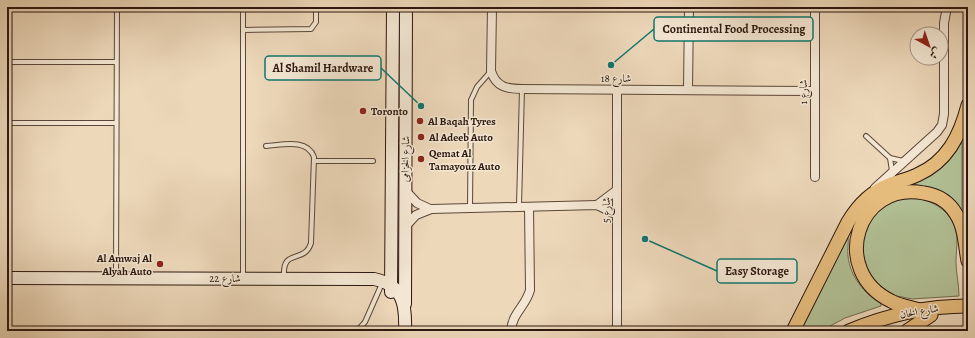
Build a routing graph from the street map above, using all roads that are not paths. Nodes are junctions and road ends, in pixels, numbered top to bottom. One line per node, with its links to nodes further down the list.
1 (117, 7): 12 (lane)
2 (243, 7): 10 (lane)
3 (316, 7): 10 (lane)
4 (394, 7): 45 (street, شارع الخزامى)
5 (492, 7): 13 (street)
6 (689, 7): 16 (street)
7 (815, 7): 17 (street, شارع 1)
8 (947, 7): 26 (street)
9 (408, 9): 29 (street, شارع الخزامى)
10 (243, 30): 42 (lane)
11 (7, 62): 12 (lane)
12 (116, 62): 20 (lane)
13 (491, 71): 14 (street, شارع 18); 34 (lane)
14 (522, 89): 15 (street, شارع 18); 33 (lane)
15 (617, 89): 16 (street, شارع 18); 30 (street, شارع 5)
16 (688, 90): 17 (street, شارع 18)
17 (814, 91): 28 (street, شارع 1)
18 (968, 105): 31 (main road)
19 (7, 123): 20 (lane)
20 (116, 123): 41 (lane)
21 (866, 136): 23 (lane)
22 (266, 146): 24 (lane)
23 (890, 158): 26 (lane); 27 (lane)
24 (315, 161): 25 (lane); 43 (lane)
25 (373, 161)
26 (903, 161): 27 (street)
27 (892, 172): 31 (street)
28 (815, 177)
29 (405, 190): 36 (street); 38 (street, شارع الخزامى)
30 (617, 190): 32 (street); 37 (street, شارع 5)
31 (869, 196): 54 (main road)
32 (597, 204): 35 (street); 37 (street)
33 (519, 206): 34 (street); 35 (street)
34 (470, 207): 36 (street)
35 (529, 207): 52 (street)
36 (431, 209): 38 (street)
37 (617, 215): 53 (street, شارع 5)
38 (404, 228): 47 (street, شارع الخزامى)
39 (968, 261): 48 (main road)
40 (7, 278): 41 (street, شارع 22)
41 (116, 278): 42 (street, شارع 22)
42 (244, 278): 43 (street, شارع 22)
43 (284, 278): 45 (street, شارع 22)
44 (7, 283): 45 (street, شارع 22)
45 (388, 289): 47 (street); 49 (lane); 50 (street)
46 (966, 309): 48 (main road, شارع الخان)
47 (405, 311): 51 (street)
48 (926, 312): 55 (main road, شارع الخان); 56 (main road, شارع الخان); 57 (main road)
49 (357, 331)
50 (400, 331)
51 (405, 331)
52 (511, 331)
53 (618, 331)
54 (794, 331)
55 (849, 331)
56 (867, 331)
57 (908, 331)

